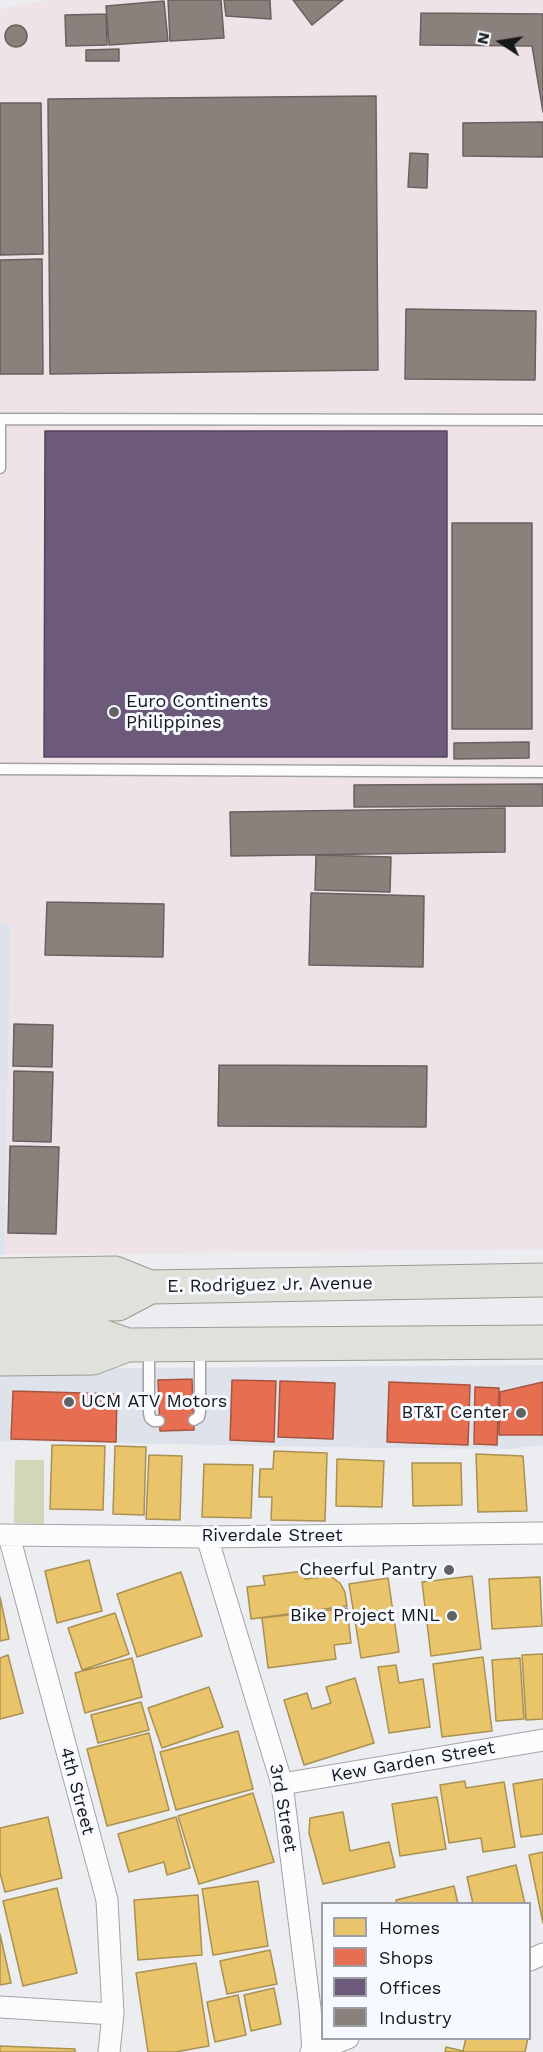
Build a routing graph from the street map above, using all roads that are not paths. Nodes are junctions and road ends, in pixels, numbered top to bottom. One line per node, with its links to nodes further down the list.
1 (543, 420): 2 (lane)
2 (0, 468)
3 (0, 769): 4 (lane)
4 (543, 772)
5 (0, 1275): 7 (main road, E. Rodriguez Jr. Avenue)
6 (543, 1280): 7 (main road, E. Rodriguez Jr. Avenue)
7 (150, 1287): 9 (main road)
8 (0, 1303): 9 (main road)
9 (88, 1317): 10 (main road); 13 (main road)
10 (0, 1329)
11 (543, 1342): 12 (main road)
12 (200, 1344): 13 (main road); 15 (lane)
13 (138, 1345): 14 (main road); 16 (lane)
14 (0, 1359)
15 (194, 1420)
16 (159, 1421)
17 (543, 1533): 19 (street, Riverdale Street)
18 (4, 1536): 19 (street, Riverdale Street); 23 (street, 4th Street)
19 (207, 1536): 21 (street, 3rd Street)
20 (543, 1740): 21 (street, Kew Garden Street)
21 (282, 1784): 26 (street, 3rd Street)
22 (0, 2007): 23 (street)
23 (113, 2013): 25 (street, 4th Street)
24 (343, 2040): 26 (street)
25 (109, 2052)
26 (312, 2052)

